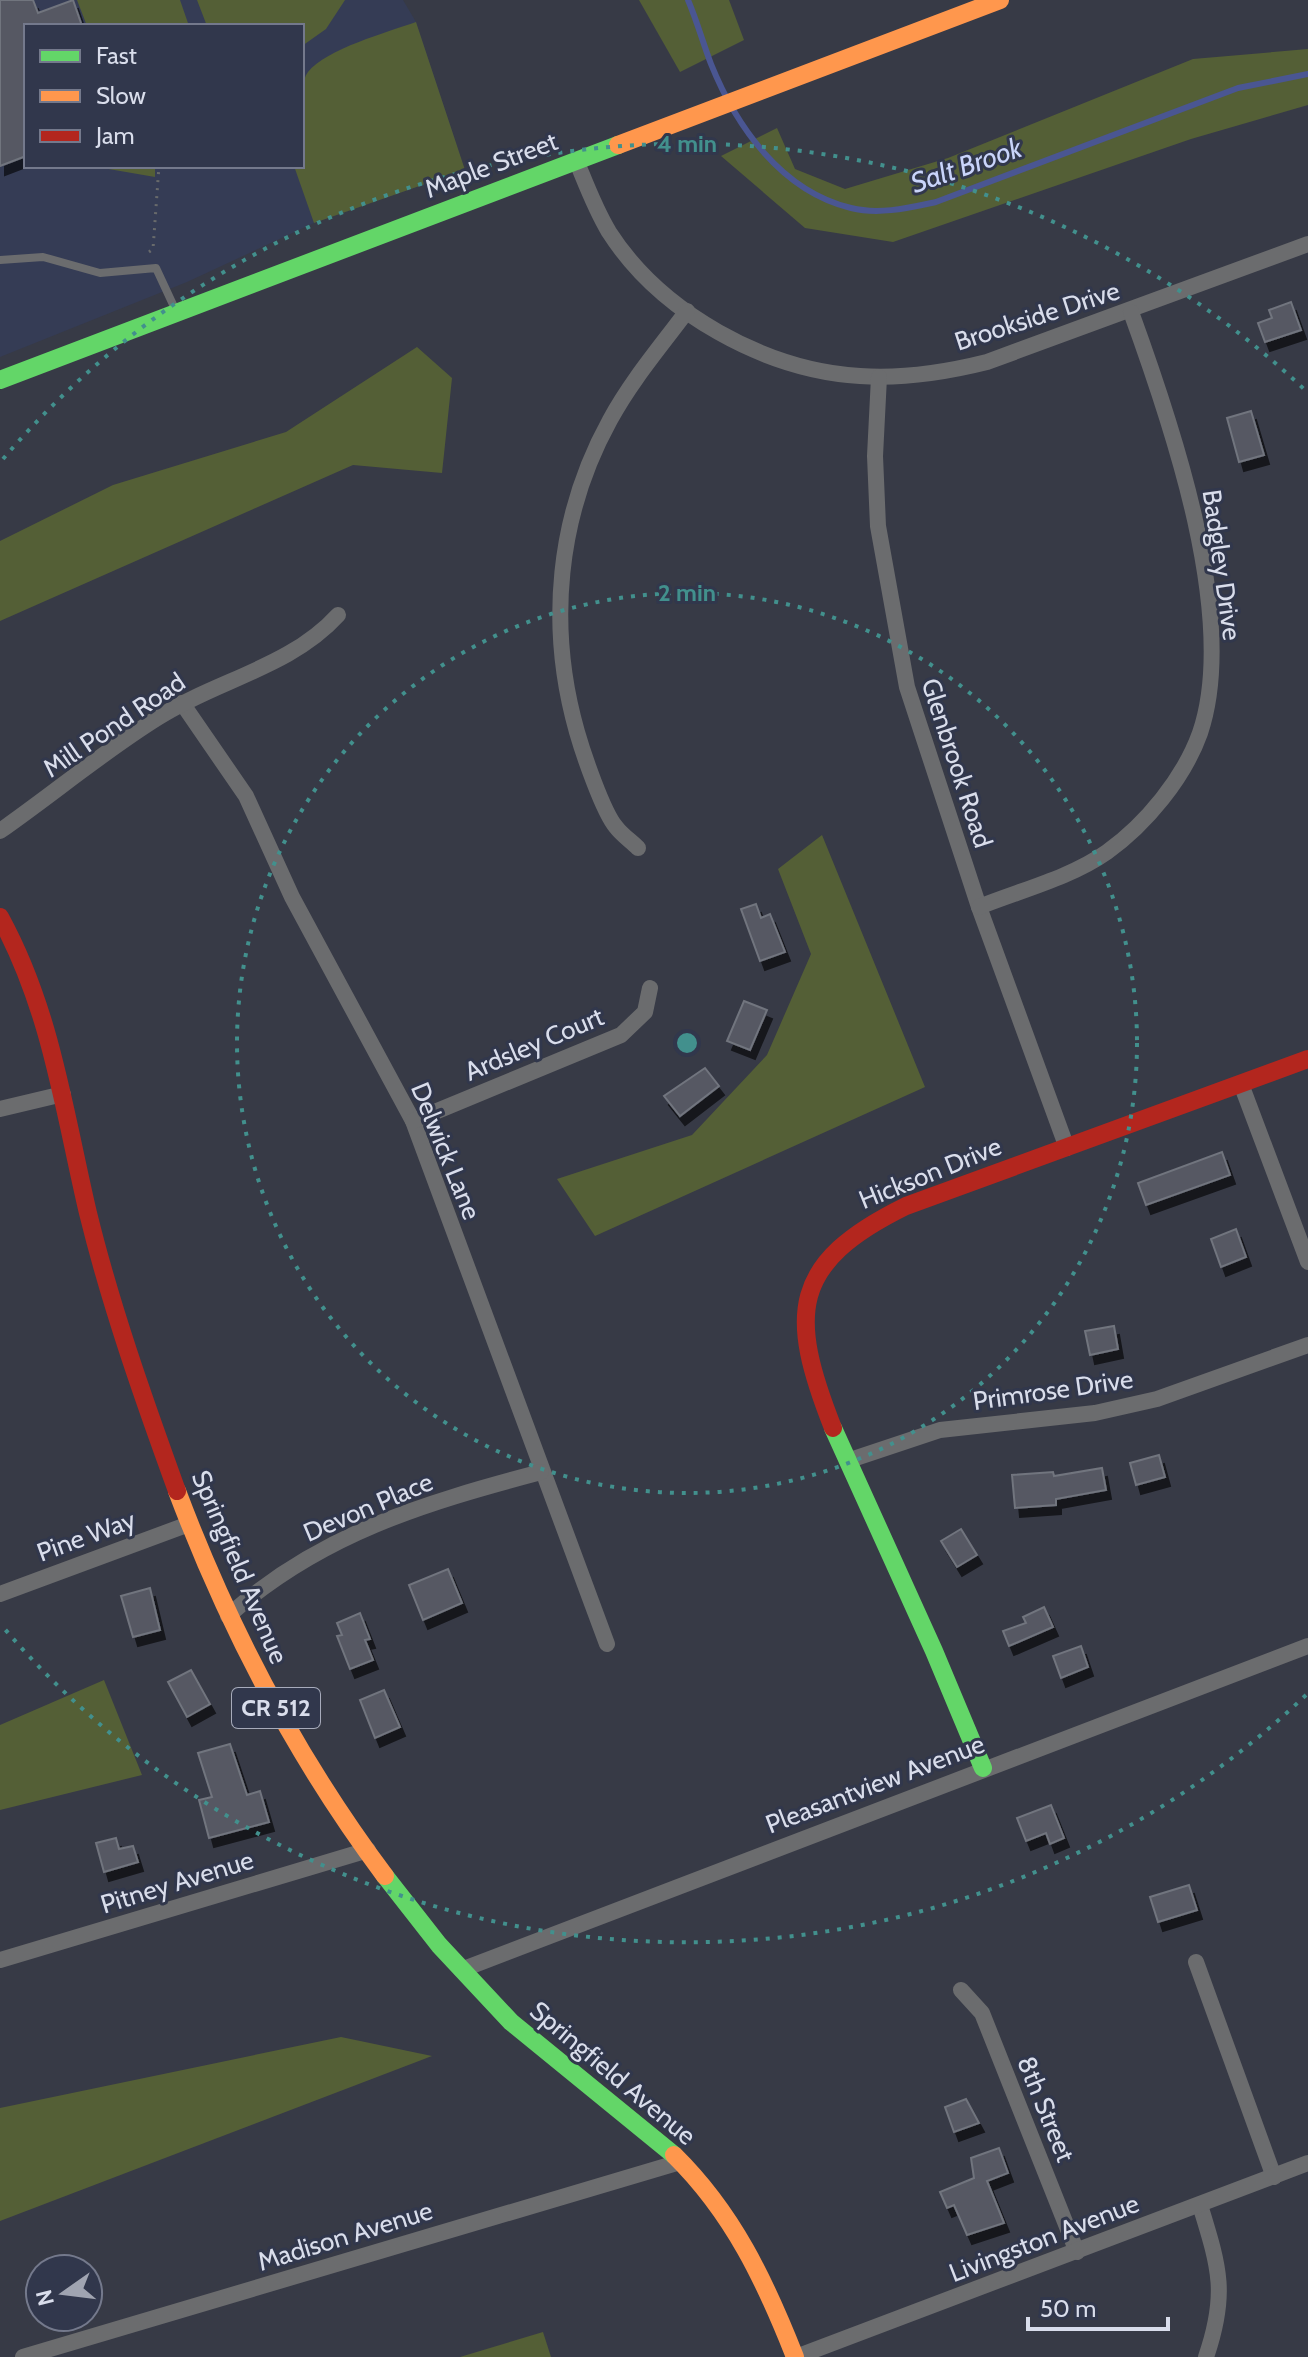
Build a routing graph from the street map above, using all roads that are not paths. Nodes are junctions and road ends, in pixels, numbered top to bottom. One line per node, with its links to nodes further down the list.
1 (1000, 0): 2 (street, Maple Street)
2 (576, 160): 5 (street, Brookside Drive); 6 (street, Maple Street)
3 (1308, 244): 7 (street, Brookside Drive)
4 (0, 260): 6 (lane)
5 (687, 311): 8 (street, Brookside Drive); 13 (street)
6 (176, 312): 9 (street, Maple Street)
7 (1131, 312): 8 (street, Brookside Drive); 14 (street, Badgley Drive)
8 (879, 377): 14 (street, Glenbrook Road)
9 (0, 380)
10 (338, 615): 11 (street, Mill Pond Road)
11 (182, 703): 12 (street, Mill Pond Road); 21 (street, Delwick Lane)
12 (0, 831)
13 (638, 848)
14 (979, 907): 22 (street, Glenbrook Road)
15 (0, 917): 19 (street, Springfield Avenue / CR 512)
16 (650, 988): 21 (street, Ardsley Court)
17 (1308, 1059): 18 (street, Hickson Drive)
18 (1241, 1084): 22 (street, Hickson Drive); 23 (street)
19 (63, 1094): 20 (street); 27 (street, Springfield Avenue / CR 512)
20 (0, 1109)
21 (413, 1121): 26 (street, Delwick Lane)
22 (1067, 1148): 25 (street, Hickson Drive)
23 (1308, 1262)
24 (1308, 1345): 25 (street, Primrose Drive)
25 (847, 1461): 32 (street, Hickson Drive)
26 (541, 1472): 29 (street, Devon Place); 30 (street, Delwick Lane)
27 (189, 1524): 28 (street, Pine Way); 29 (street, Springfield Avenue / CR 512)
28 (0, 1594)
29 (228, 1616): 33 (street, Springfield Avenue / CR 512)
30 (607, 1644)
31 (1308, 1646): 32 (street, Pleasantview Avenue)
32 (983, 1768): 36 (street, Pleasantview Avenue)
33 (368, 1850): 34 (street, Pitney Avenue); 36 (street, Springfield Avenue / CR 512)
34 (0, 1960)
35 (1196, 1962): 40 (street)
36 (461, 1970): 38 (street, Springfield Avenue / CR 512)
37 (961, 1990): 42 (street, 8th Street)
38 (680, 2162): 43 (street, Madison Avenue); 44 (street, Springfield Avenue / CR 512)
39 (1308, 2163): 40 (street, Livingston Avenue)
40 (1274, 2177): 41 (street, Livingston Avenue)
41 (1200, 2205): 42 (street, Livingston Avenue); 45 (street)
42 (1077, 2252): 44 (street, Livingston Avenue)
43 (23, 2357)
44 (795, 2357)
45 (1206, 2357)

